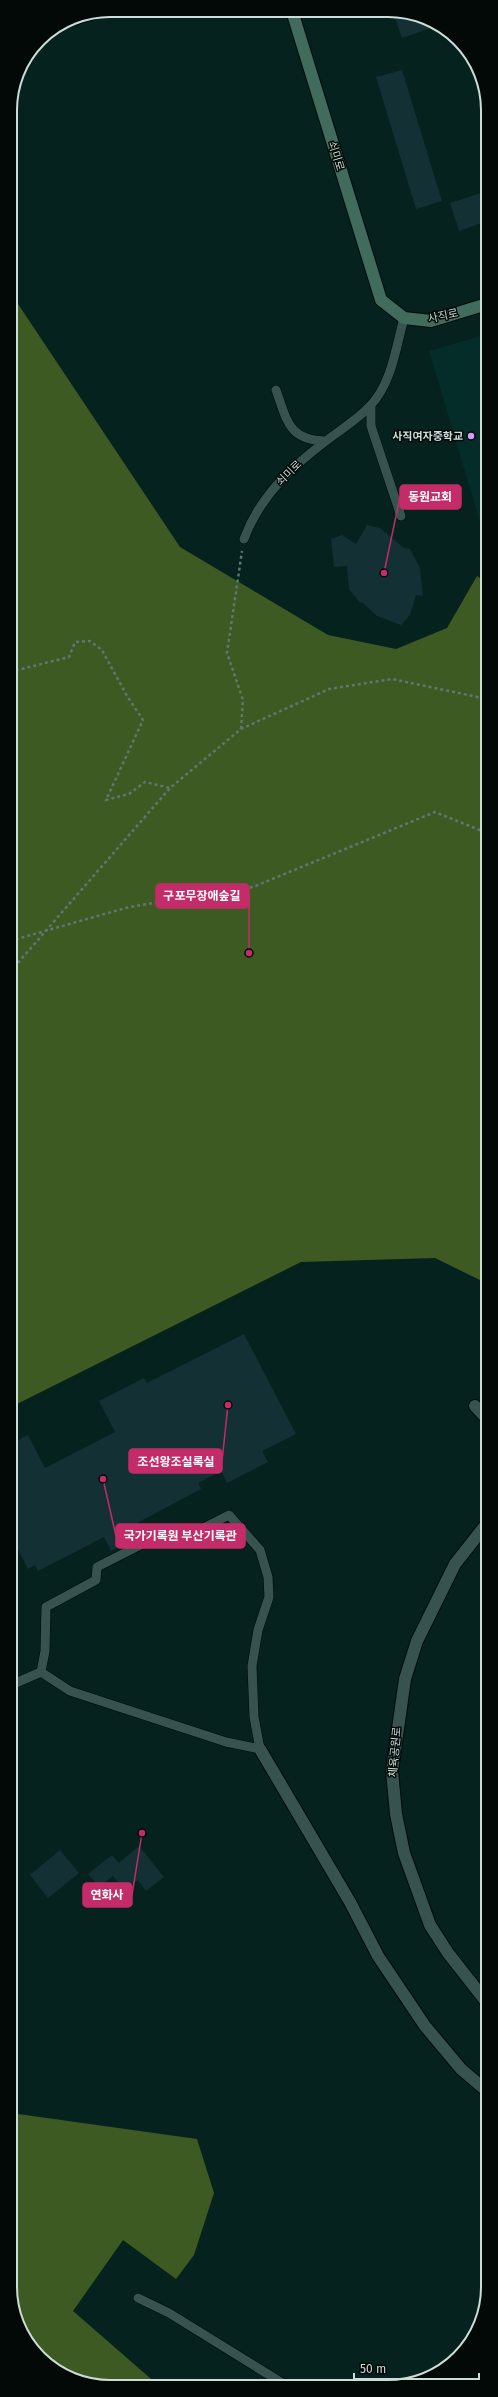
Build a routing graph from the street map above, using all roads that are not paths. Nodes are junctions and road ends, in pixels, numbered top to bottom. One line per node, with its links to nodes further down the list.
1 (294, 17): 3 (main road, 쇠미로)
2 (481, 306): 3 (main road, 사직로)
3 (404, 318): 5 (lane, 쇠미로)
4 (276, 390): 6 (lane)
5 (371, 406): 6 (lane, 쇠미로); 7 (lane)
6 (325, 441): 8 (lane, 쇠미로)
7 (401, 516)
8 (244, 539)
9 (475, 1406): 10 (street)
10 (481, 1412)
11 (481, 1531): 15 (street, 체육공원로)
12 (41, 1672): 13 (lane); 14 (lane); 14 (lane)
13 (17, 1682)
14 (260, 1749): 16 (street)
15 (481, 1995)
16 (481, 2086)
17 (138, 2298): 18 (lane)
18 (278, 2380)

